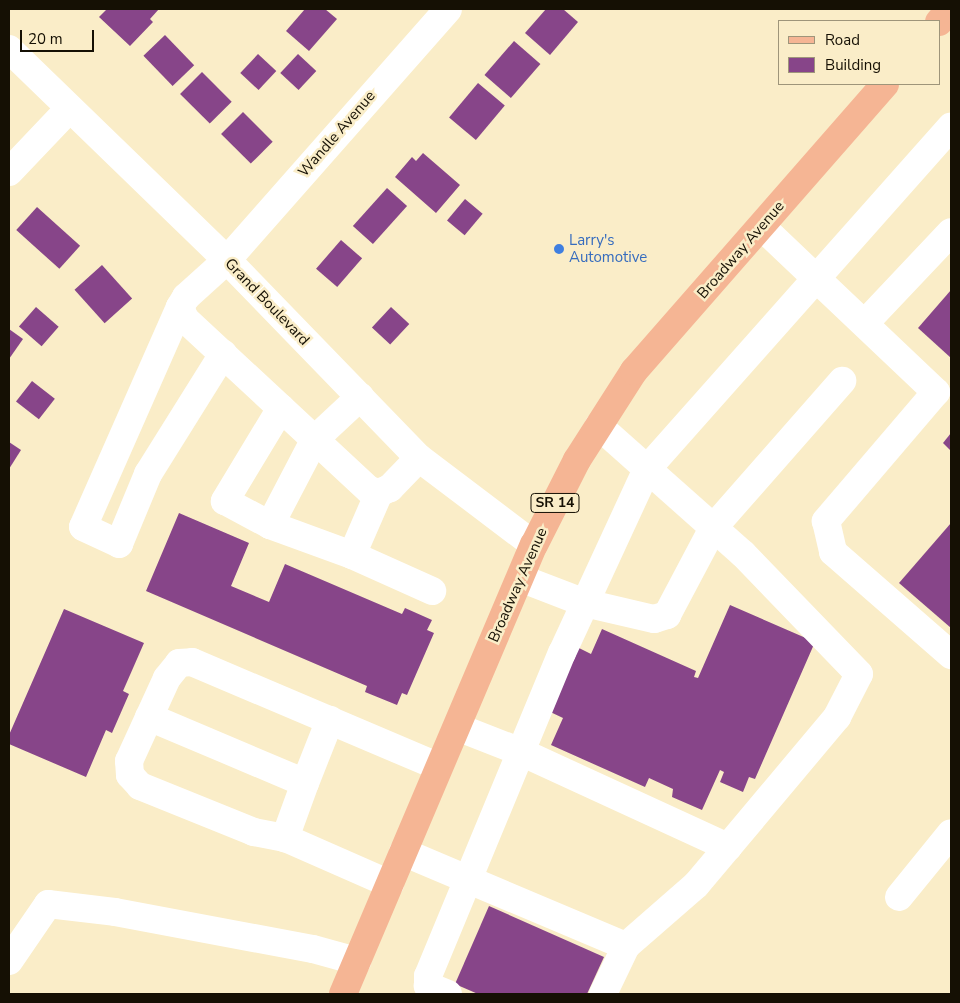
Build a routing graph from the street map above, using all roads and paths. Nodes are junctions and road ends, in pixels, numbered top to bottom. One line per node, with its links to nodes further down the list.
1 (448, 9): 11 (street, Wandle Avenue)
2 (950, 9): 3 (main road)
3 (940, 21)
4 (9, 49): 6 (street, Grand Boulevard)
5 (884, 85): 9 (main road, Broadway Avenue / SR 14)
6 (70, 108): 8 (street); 11 (street, Grand Boulevard)
7 (951, 127): 12 (street)
8 (9, 172)
9 (762, 227): 12 (street); 19 (main road, Broadway Avenue / SR 14)
10 (951, 232): 14 (street)
11 (227, 260): 13 (street, Wandle Avenue); 17 (street, Grand Boulevard)
12 (818, 280): 14 (street); 22 (street)
13 (180, 307): 15 (street); 15 (street, Wandle Avenue)
14 (865, 323): 31 (street)
15 (223, 354): 18 (street)
16 (842, 382): 25 (street)
17 (360, 397): 20 (street); 21 (street, Grand Boulevard)
18 (281, 408): 20 (street); 24 (street)
19 (599, 426): 22 (street); 26 (main road, Broadway Avenue / SR 14)
20 (315, 439): 23 (street); 24 (street)
21 (419, 458): 23 (street); 26 (street, Grand Boulevard)
22 (647, 469): 25 (street); 30 (street)
23 (379, 493): 27 (street)
24 (270, 526): 27 (street)
25 (713, 528): 30 (street); 40 (street)
26 (534, 545): 28 (main road, Broadway Avenue / SR 14)
27 (352, 555): 29 (street)
28 (520, 578): 30 (street); 34 (main road, Broadway Avenue / SR 14)
29 (432, 591)
30 (585, 603): 35 (street)
31 (951, 655)
32 (149, 717): 33 (street); 37 (street); 39 (street)
33 (330, 720): 36 (street); 37 (street)
34 (457, 727): 35 (street); 36 (main road, Broadway Avenue / SR 14)
35 (521, 752): 40 (street); 42 (street)
36 (440, 767): 41 (main road, Broadway Avenue / SR 14)
37 (305, 783): 39 (street)
38 (951, 833): 44 (street)
39 (285, 838): 43 (street)
40 (728, 847): 45 (street)
41 (403, 852): 42 (street); 43 (main road, Broadway Avenue / SR 14)
42 (468, 879): 45 (street); 49 (street)
43 (390, 884): 47 (main road, Broadway Avenue / SR 14)
44 (899, 897)
45 (626, 946): 50 (street)
46 (9, 961): 47 (street)
47 (357, 961): 48 (main road, Broadway Avenue / SR 14)
48 (343, 994)
49 (448, 994)
50 (603, 994)

